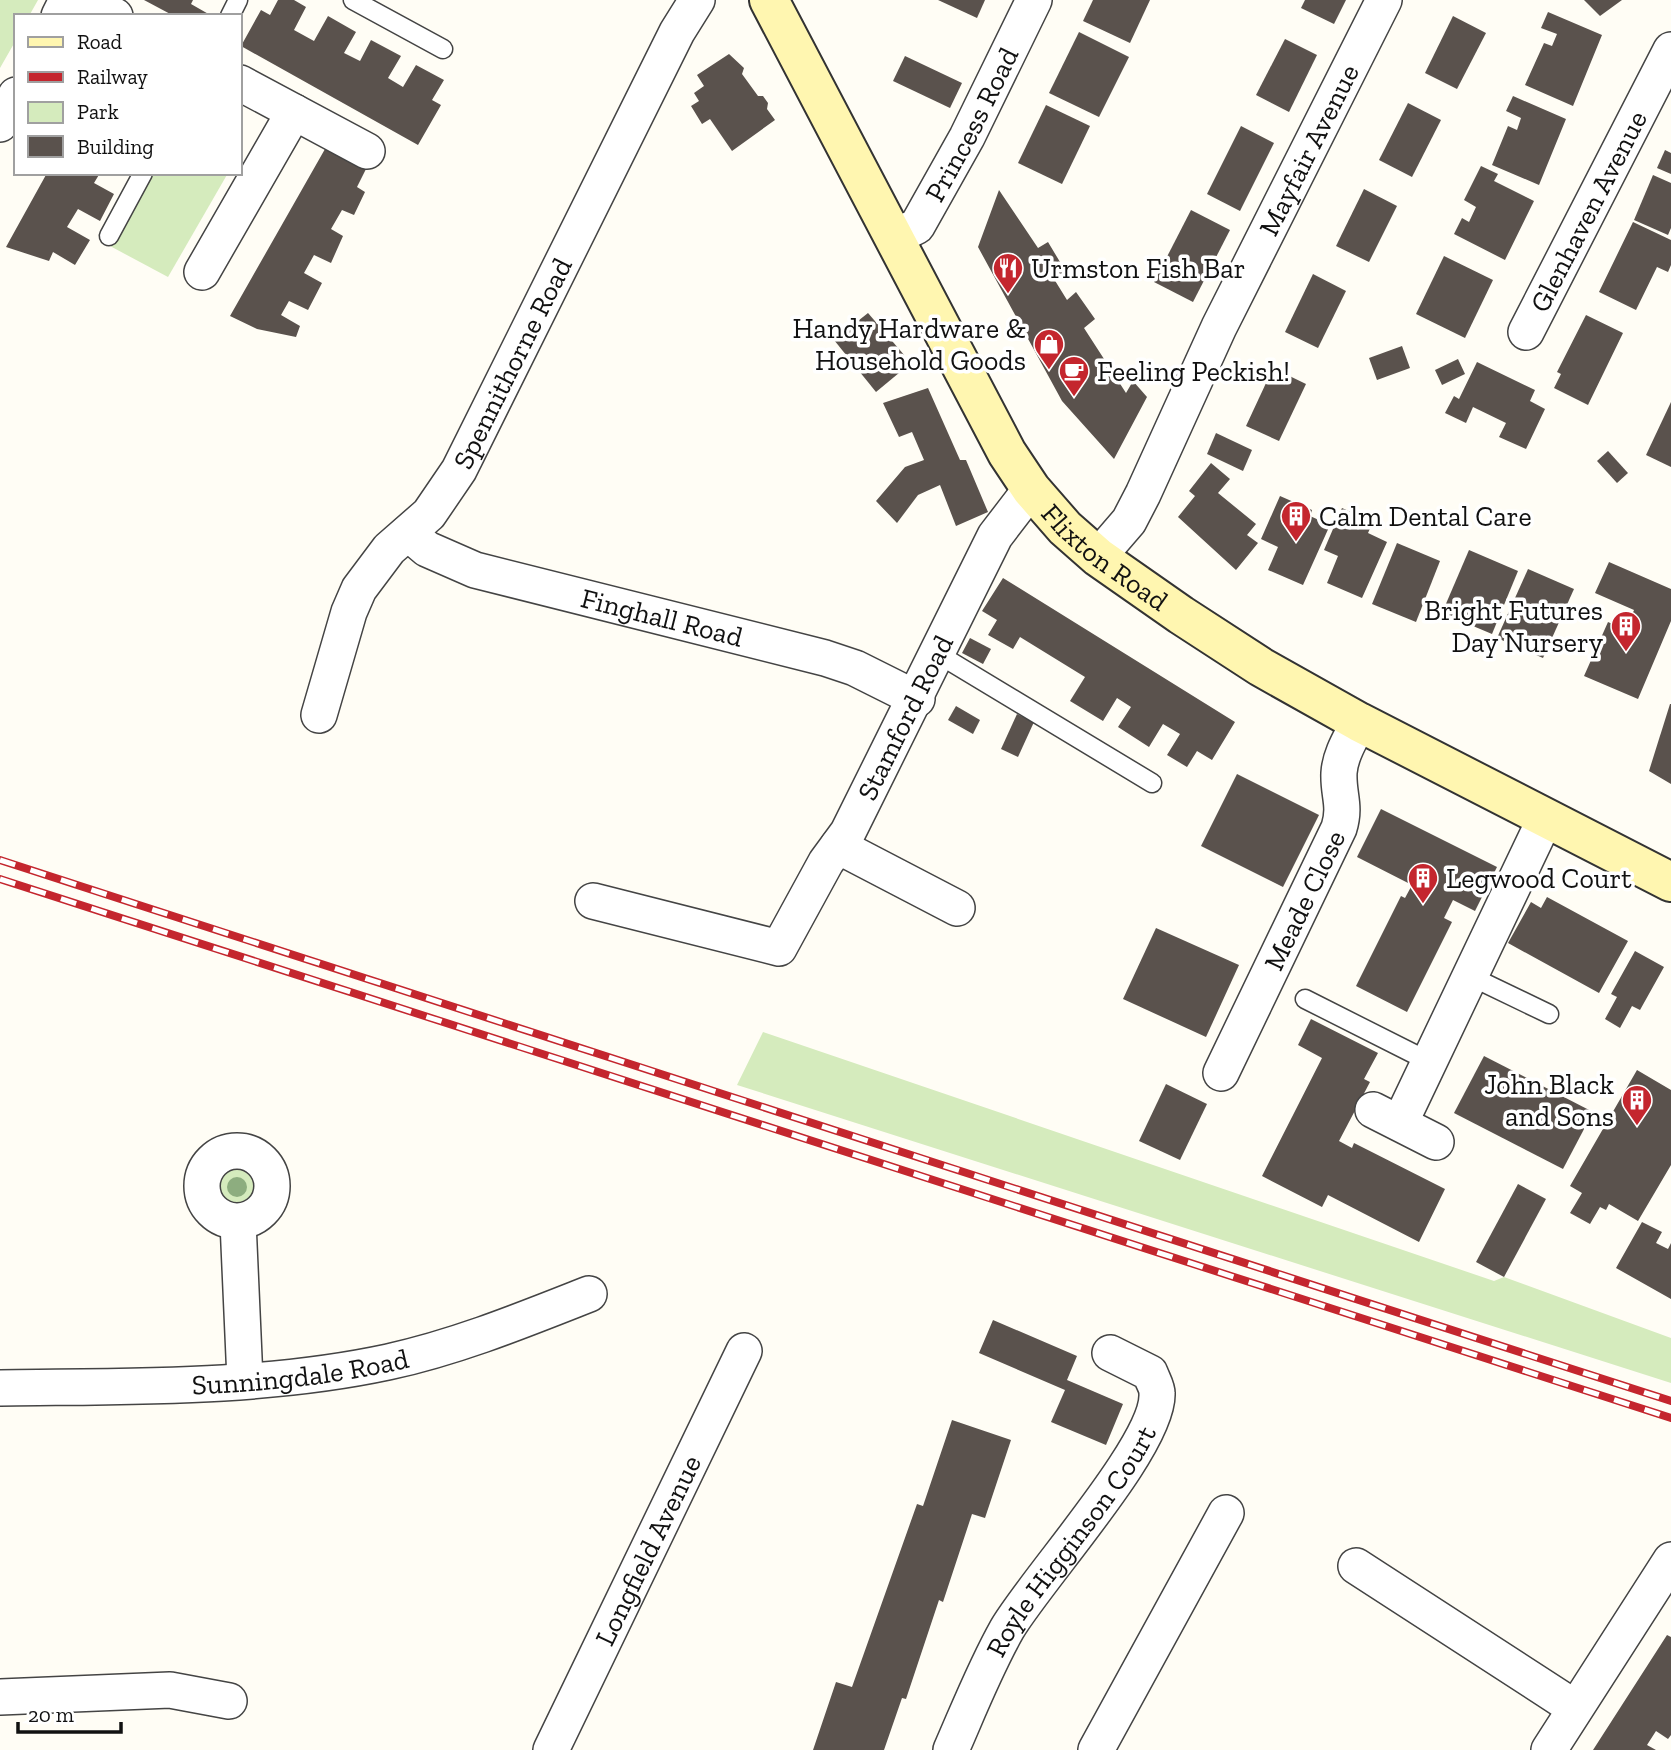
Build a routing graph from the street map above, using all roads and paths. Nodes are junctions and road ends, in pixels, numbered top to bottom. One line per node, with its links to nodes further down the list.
1 (84, 0): 7 (street)
2 (354, 0): 8 (lane)
3 (697, 0): 21 (street, Spennithorne Road)
4 (769, 0): 17 (street, Flixton Road)
5 (1034, 0): 17 (street, Princess Road)
6 (1384, 0): 22 (street, Mayfair Avenue)
7 (111, 14)
8 (443, 49)
9 (1671, 50): 19 (street, Glenhaven Avenue)
10 (242, 84): 12 (street)
11 (14, 99): 13 (street)
12 (294, 112): 14 (street); 18 (street)
13 (0, 124)
14 (367, 151)
15 (142, 175): 16 (lane)
16 (109, 236)
17 (895, 237): 20 (street, Flixton Road)
18 (202, 272)
19 (1525, 332)
20 (1031, 489): 22 (street, Flixton Road); 23 (street, Stamford Road)
21 (408, 533): 24 (street, Finghall Road); 25 (street, Spennithorne Road)
22 (1098, 557): 26 (street, Flixton Road)
23 (938, 654): 24 (street, Stamford Road); 27 (lane)
24 (917, 699): 29 (street, Stamford Road)
25 (318, 715)
26 (1359, 722): 28 (street, Flixton Road); 37 (street, Meade Close)
27 (1152, 782)
28 (1545, 819): 30 (street, Flixton Road); 33 (street)
29 (838, 846): 31 (street, Stamford Road); 32 (street)
30 (1671, 882)
31 (593, 901)
32 (957, 908)
33 (1470, 976): 35 (lane); 36 (street)
34 (1305, 999): 36 (lane)
35 (1549, 1014)
36 (1430, 1062): 38 (street)
37 (1221, 1073)
38 (1436, 1142)
39 (238, 1222): 43 (street)
40 (589, 1294): 43 (street, Sunningdale Road)
41 (744, 1350): 51 (street, Longfield Avenue)
42 (1110, 1353): 52 (street, Royle Higginson Court)
43 (245, 1380): 44 (street, Sunningdale Road)
44 (0, 1388)
45 (1226, 1513): 53 (street)
46 (1671, 1560): 50 (street)
47 (1356, 1566): 50 (street)
48 (0, 1698): 49 (street)
49 (229, 1701)
50 (1575, 1709): 54 (street)
51 (551, 1750)
52 (951, 1750)
53 (1096, 1750)
54 (1549, 1750)

